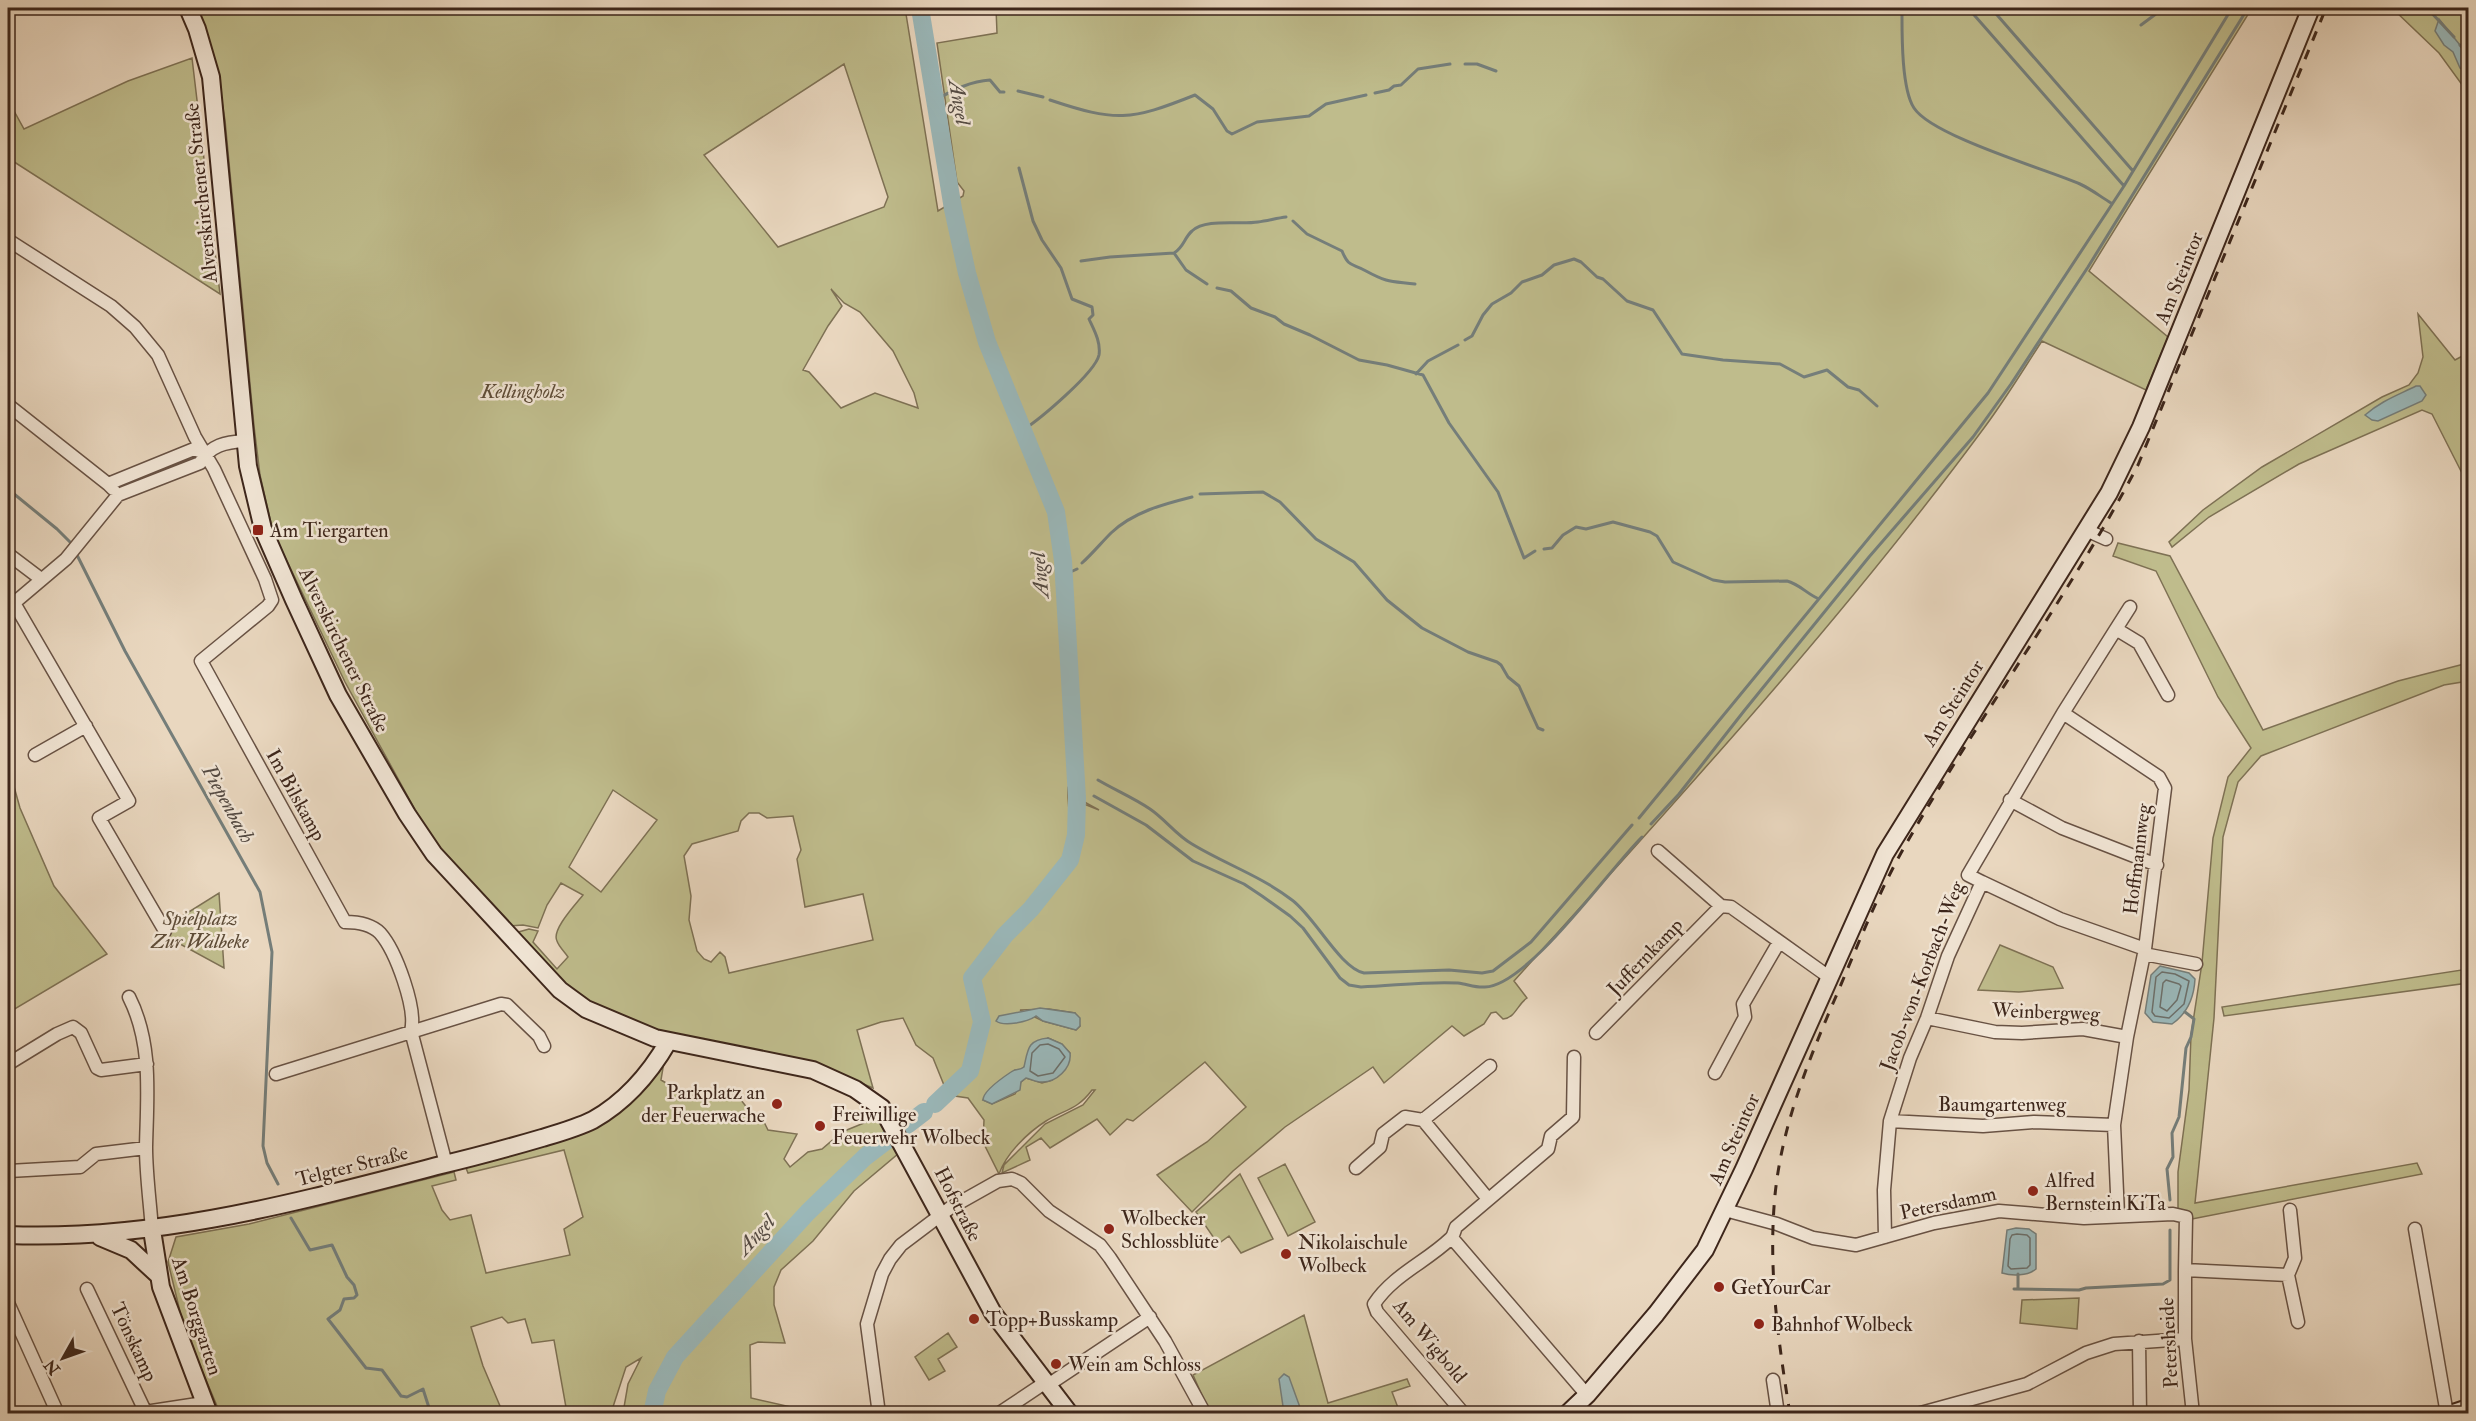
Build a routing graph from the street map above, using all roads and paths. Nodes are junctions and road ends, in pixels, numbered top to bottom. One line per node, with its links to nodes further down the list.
1 (188, 8): 5 (street, Alverskirchener Straße)
2 (2311, 8): 9 (street, Am Steintor)
3 (8, 240): 6 (street)
4 (8, 405): 7 (street)
5 (245, 441): 6 (street); 14 (street, Alverskirchener Straße)
6 (206, 453): 7 (street); 8 (street); 13 (street)
7 (108, 484): 8 (street)
8 (118, 495): 12 (street)
9 (2086, 530): 10 (street); 30 (street, Am Steintor)
10 (2106, 539)
11 (8, 554): 12 (street)
12 (41, 579): 19 (street)
13 (265, 579): 14 (street); 33 (street, Im Bilskamp)
14 (288, 587): 36 (street, Alverskirchener Straße)
15 (2130, 606): 16 (street, Jacob-von-Korbach-Weg)
16 (2116, 629): 17 (street); 18 (street, Jacob-von-Korbach-Weg)
17 (2168, 695)
18 (2063, 713): 21 (street, Jacob-von-Korbach-Weg); 23 (street, Hoffmannweg)
19 (86, 726): 20 (street); 26 (street)
20 (34, 755)
21 (2010, 800): 23 (street); 24 (street, Jacob-von-Korbach-Weg)
22 (1658, 851): 25 (street)
23 (2157, 865): 28 (street, Hoffmannweg)
24 (1982, 882): 28 (street); 32 (street, Jacob-von-Korbach-Weg)
25 (1721, 906): 27 (street); 34 (street, Juffernkamp)
26 (165, 931)
27 (1779, 942): 30 (street); 42 (street)
28 (2144, 951): 29 (street); 35 (street, Hoffmannweg)
29 (2196, 964)
30 (1828, 977): 52 (street, Am Steintor)
31 (129, 997): 40 (street)
32 (1927, 1018): 35 (street, Weinbergweg); 45 (street, Jacob-von-Korbach-Weg)
33 (411, 1031): 37 (street); 43 (street); 48 (street, Im Bilskamp)
34 (1596, 1033)
35 (2127, 1037): 46 (street, Hoffmannweg)
36 (668, 1042): 48 (street, Telgter Straße); 55 (street, Hofstraße)
37 (544, 1046)
38 (1574, 1057): 51 (street, Am Wigbold)
39 (8, 1064): 40 (street)
40 (147, 1064): 47 (street)
41 (1490, 1066): 44 (street)
42 (1715, 1073)
43 (276, 1074)
44 (1423, 1120): 49 (street); 51 (street)
45 (1890, 1121): 46 (street, Baumgartenweg); 61 (street, Jacob-von-Korbach-Weg)
46 (2114, 1125): 54 (street, Hoffmannweg)
47 (146, 1148): 50 (street); 58 (street)
48 (446, 1164): 58 (street, Telgter Straße)
49 (1356, 1168)
50 (9, 1171)
51 (1488, 1198): 62 (street, Am Wigbold)
52 (1725, 1209): 61 (street, Petersdamm); 74 (street, Am Steintor)
53 (2290, 1210): 65 (street)
54 (2118, 1215): 56 (street, Petersdamm); 61 (street, Petersdamm)
55 (940, 1216): 68 (street); 73 (street, Hofstraße); 80 (street)
56 (2186, 1217): 63 (street, Petersheide)
57 (2415, 1229): 77 (street)
58 (152, 1230): 60 (street, Telgter Straße); 64 (street, Am Borggarten)
59 (8, 1235): 60 (street, Telgter Straße)
60 (94, 1235): 64 (street)
61 (1885, 1237)
62 (1452, 1238): 74 (street); 84 (street, Am Wigbold)
63 (2186, 1270): 65 (street, Petersheide); 70 (street, Petersheide)
64 (158, 1275): 75 (street, Am Borggarten)
65 (2288, 1275): 69 (street)
66 (87, 1289): 76 (street, Tönskamp)
67 (8, 1303): 78 (street)
68 (1150, 1317): 73 (street); 83 (street)
69 (2298, 1322)
70 (2185, 1339): 71 (street); 89 (street, Petersheide)
71 (2139, 1341): 87 (street); 88 (street)
72 (1773, 1380): 86 (street)
73 (1047, 1384): 81 (street); 82 (street, Hofstraße)
74 (1587, 1395): 85 (street, Am Steintor)
75 (206, 1408): 76 (street)
76 (145, 1411): 79 (street)
77 (2458, 1412)
78 (58, 1413)
79 (132, 1413)
80 (879, 1413)
81 (998, 1413)
82 (1071, 1413)
83 (1205, 1413)
84 (1464, 1413)
85 (1567, 1413)
86 (1778, 1413)
87 (1917, 1413)
88 (2140, 1413)
89 (2193, 1413)

